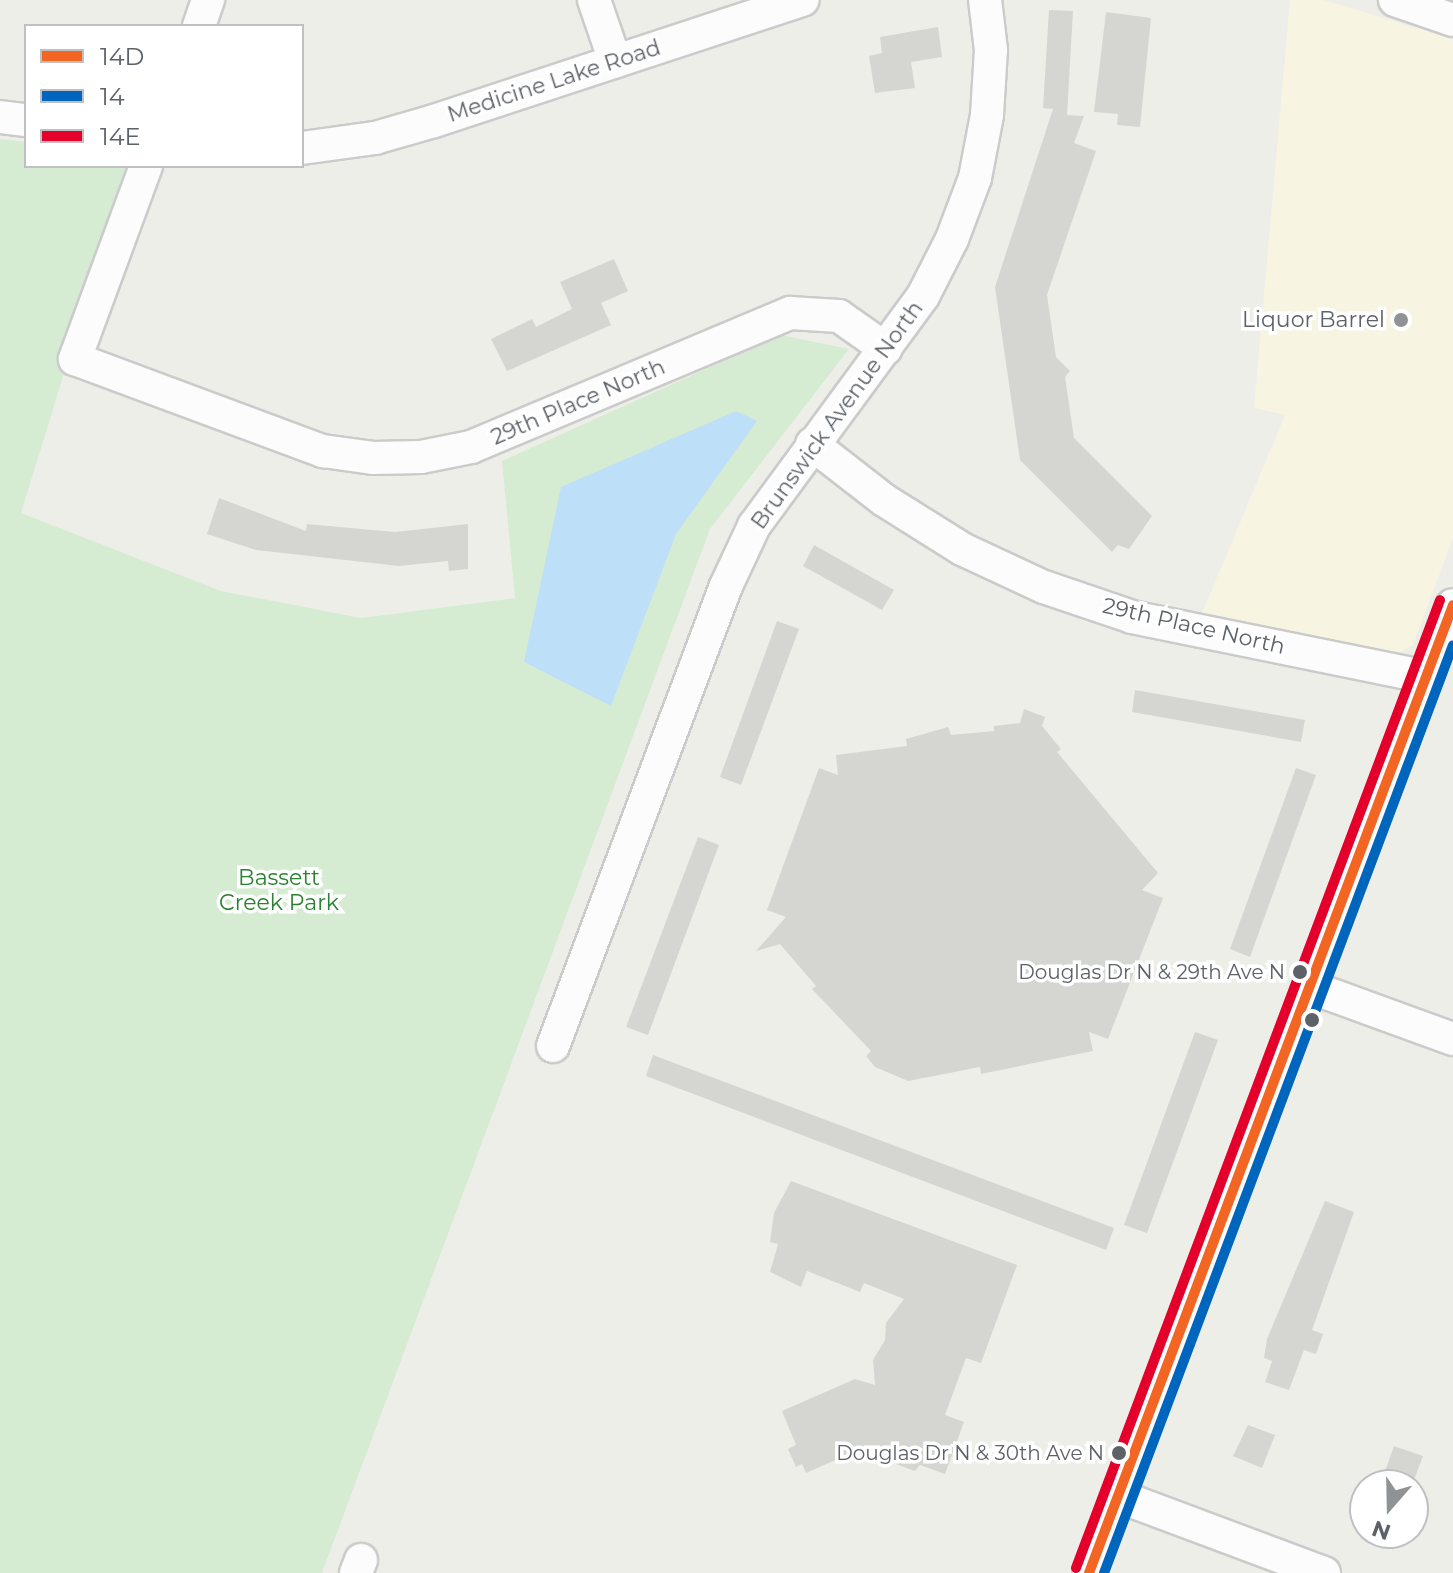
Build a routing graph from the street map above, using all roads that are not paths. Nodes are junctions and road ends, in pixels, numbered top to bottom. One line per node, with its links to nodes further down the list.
1 (208, 0): 7 (street)
2 (594, 0): 8 (street)
3 (803, 0): 8 (street, Medicine Lake Road)
4 (985, 0): 13 (street, Brunswick Avenue North)
5 (1395, 0): 6 (street)
6 (1453, 20)
7 (200, 24)
8 (615, 61): 11 (street, Medicine Lake Road)
9 (0, 117): 10 (street)
10 (24, 120)
11 (304, 148)
12 (145, 168): 13 (street, 29th Place North)
13 (886, 349): 14 (street, Brunswick Avenue North)
14 (812, 444): 16 (street, 29th Place North); 19 (street, Brunswick Avenue North)
15 (1453, 605): 16 (street)
16 (1426, 677): 17 (street)
17 (1310, 987): 18 (street); 20 (street)
18 (1453, 1039)
19 (553, 1046)
20 (1118, 1496): 21 (street); 22 (street)
21 (1089, 1573)
22 (1324, 1573)

